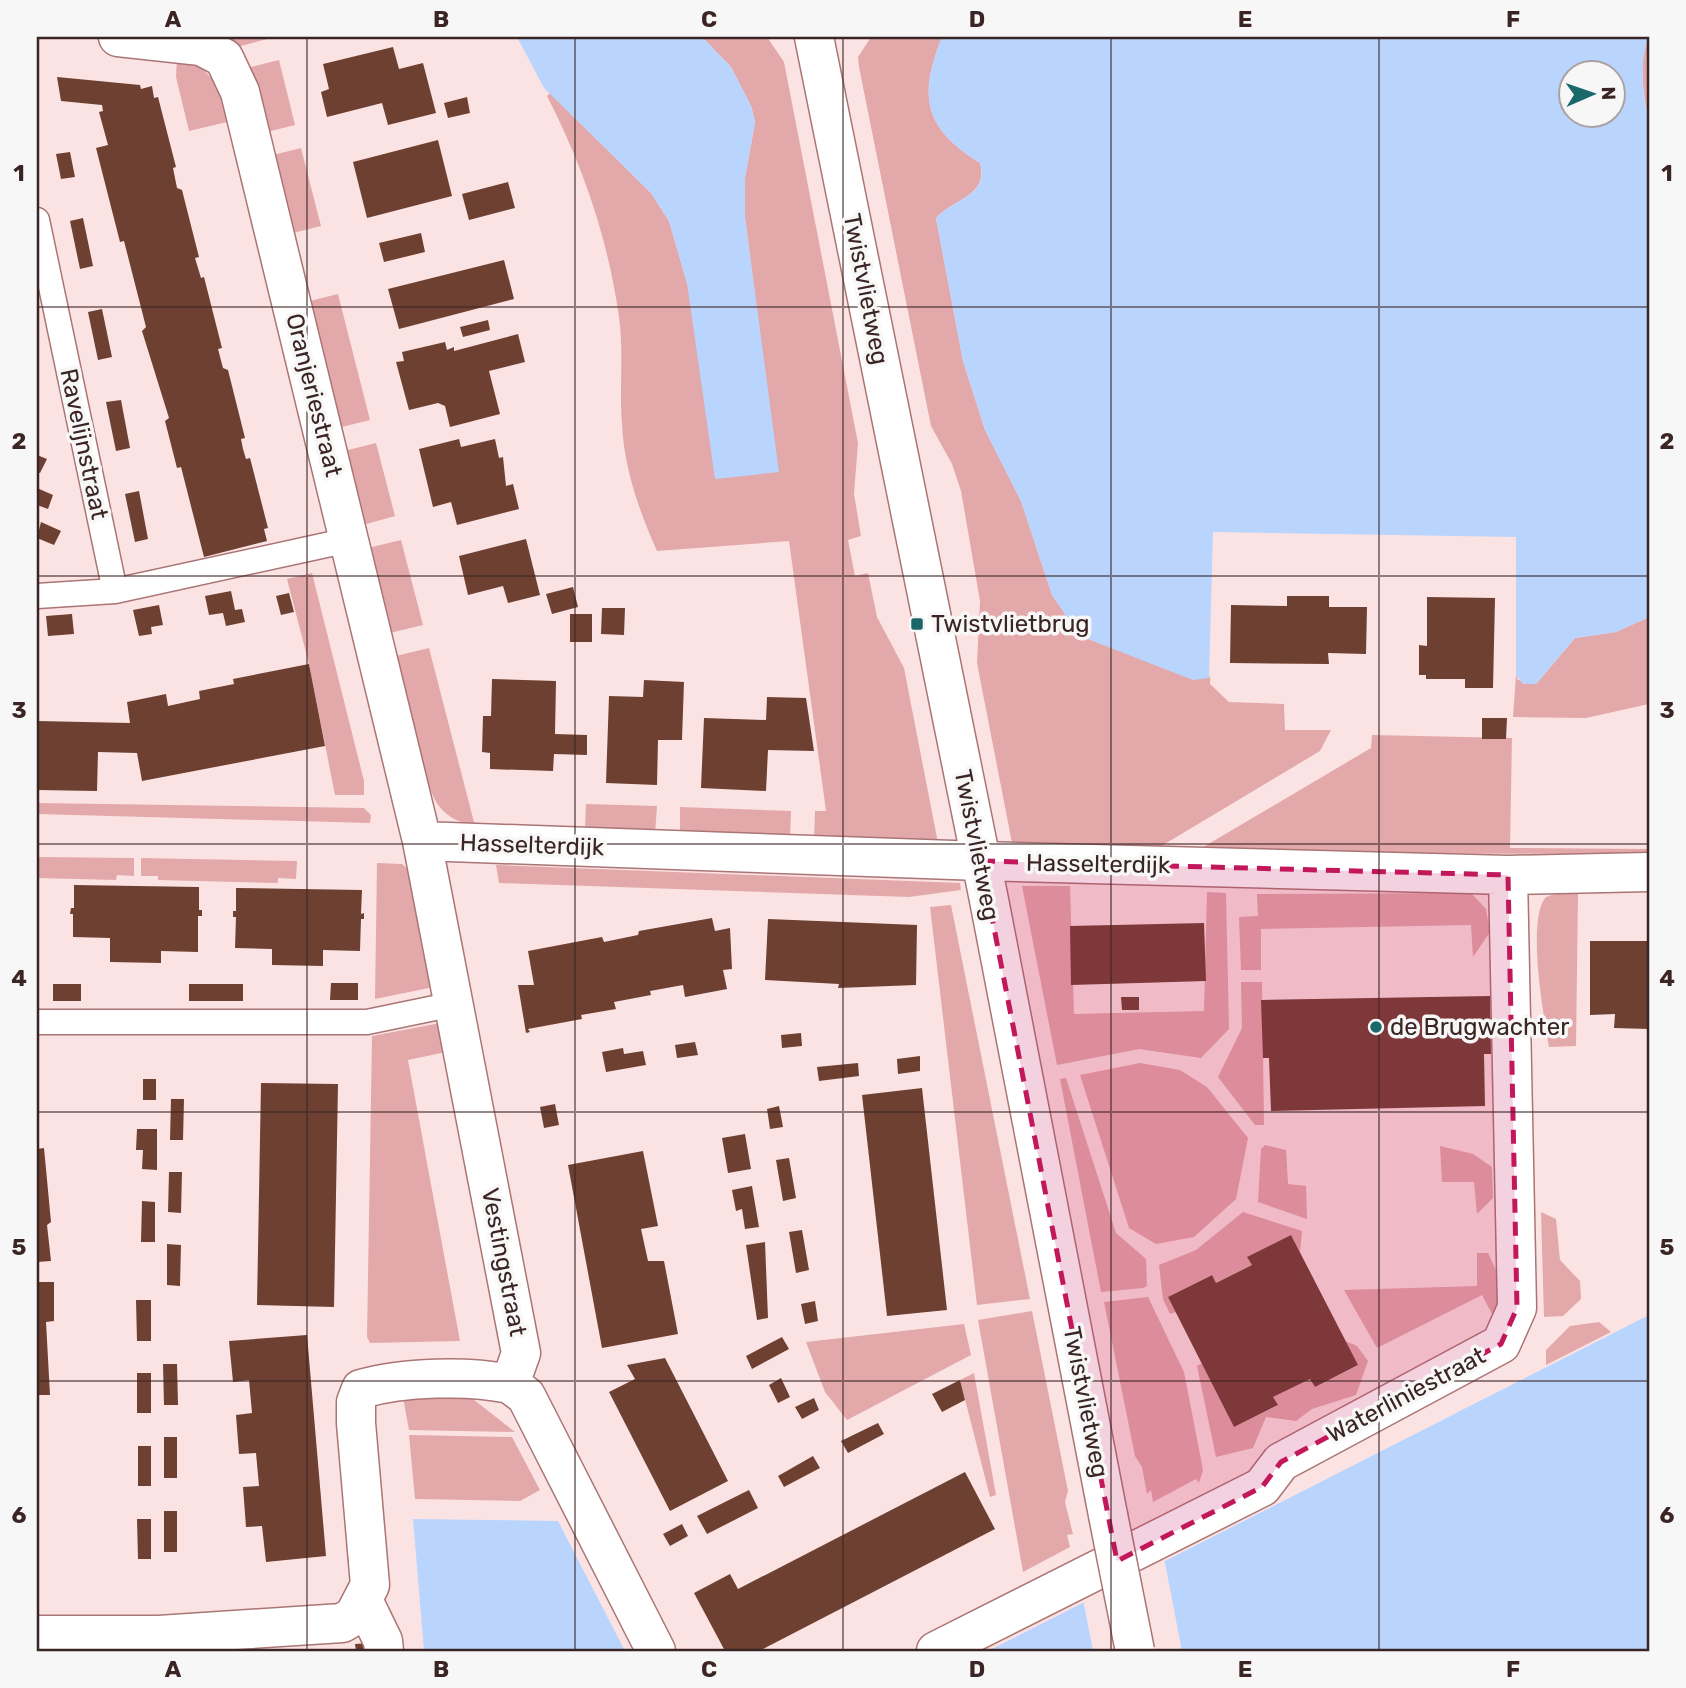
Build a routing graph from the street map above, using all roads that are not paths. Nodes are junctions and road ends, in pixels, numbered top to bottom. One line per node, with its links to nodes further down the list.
1 (118, 37): 4 (street, Oranjeriestraat)
2 (815, 38): 8 (street, Twistvlietweg)
3 (37, 220): 5 (lane, Ravelijnstraat)
4 (349, 540): 5 (lane); 7 (street, Oranjeriestraat)
5 (115, 591): 6 (lane)
6 (37, 596)
7 (422, 841): 8 (street, Hasselterdijk); 11 (street, Vestingstraat)
8 (981, 861): 10 (street, Hasselterdijk); 19 (street, Twistvlietweg, bridge)
9 (1649, 872): 10 (street, Hasselterdijk)
10 (1508, 875): 18 (street, Waterliniestraat)
11 (454, 1004): 12 (lane); 13 (street, Vestingstraat)
12 (37, 1023)
13 (510, 1384): 14 (street); 17 (street)
14 (364, 1602): 15 (street); 16 (street)
15 (37, 1635)
16 (384, 1651)
17 (656, 1651)
18 (936, 1651)
19 (1135, 1651)

